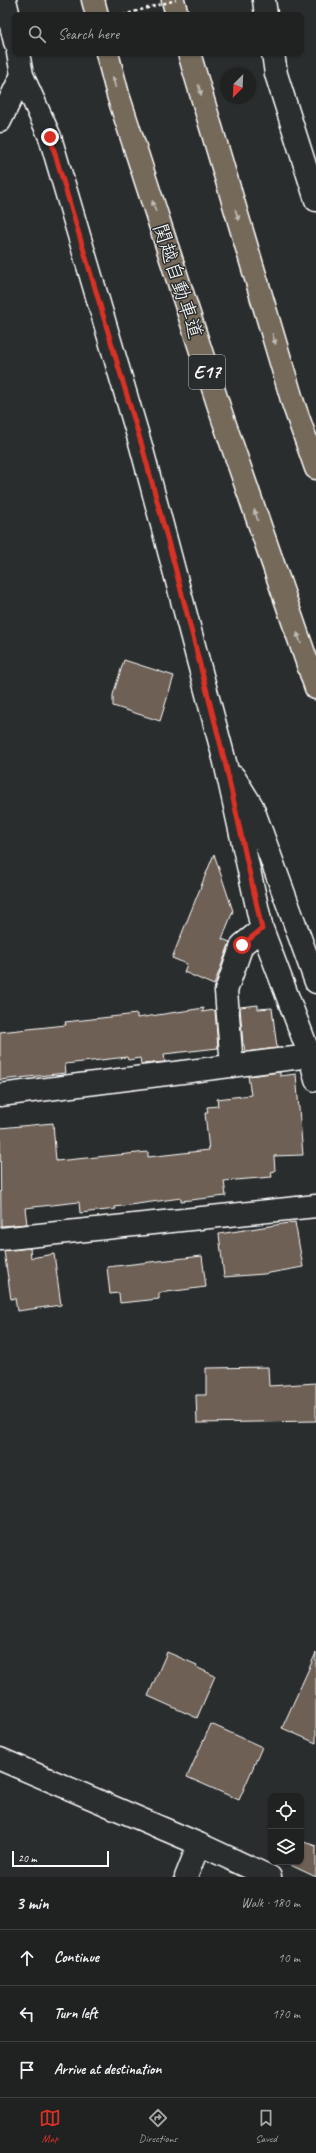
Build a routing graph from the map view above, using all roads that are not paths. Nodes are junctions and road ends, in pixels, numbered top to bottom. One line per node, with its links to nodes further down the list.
1 (5, 0): 8 (street)
2 (94, 0): 5 (highway)
3 (173, 0): 6 (highway)
4 (264, 0): 7 (street)
5 (96, 12)
6 (176, 12)
7 (266, 12)
8 (12, 29)
9 (19, 56): 13 (street)
10 (108, 56): 17 (highway, 関越自動車道 / E17, one-way to 10)
11 (189, 56): 16 (highway, one-way to 16)
12 (273, 56): 15 (street)
13 (22, 75): 14 (street); 18 (street)
14 (0, 121)
15 (316, 200)
16 (316, 468)
17 (316, 688)
18 (225, 762): 19 (street); 20 (street)
19 (262, 929): 21 (street); 22 (street)
20 (316, 982)
21 (310, 1056): 22 (street); 23 (street)
22 (232, 1066): 24 (street)
23 (316, 1080)
24 (0, 1095)
25 (316, 1206): 26 (street)
26 (0, 1239)
27 (0, 1759): 28 (street)
28 (199, 1844): 29 (street); 30 (street)
29 (186, 1877)
30 (270, 1877)

